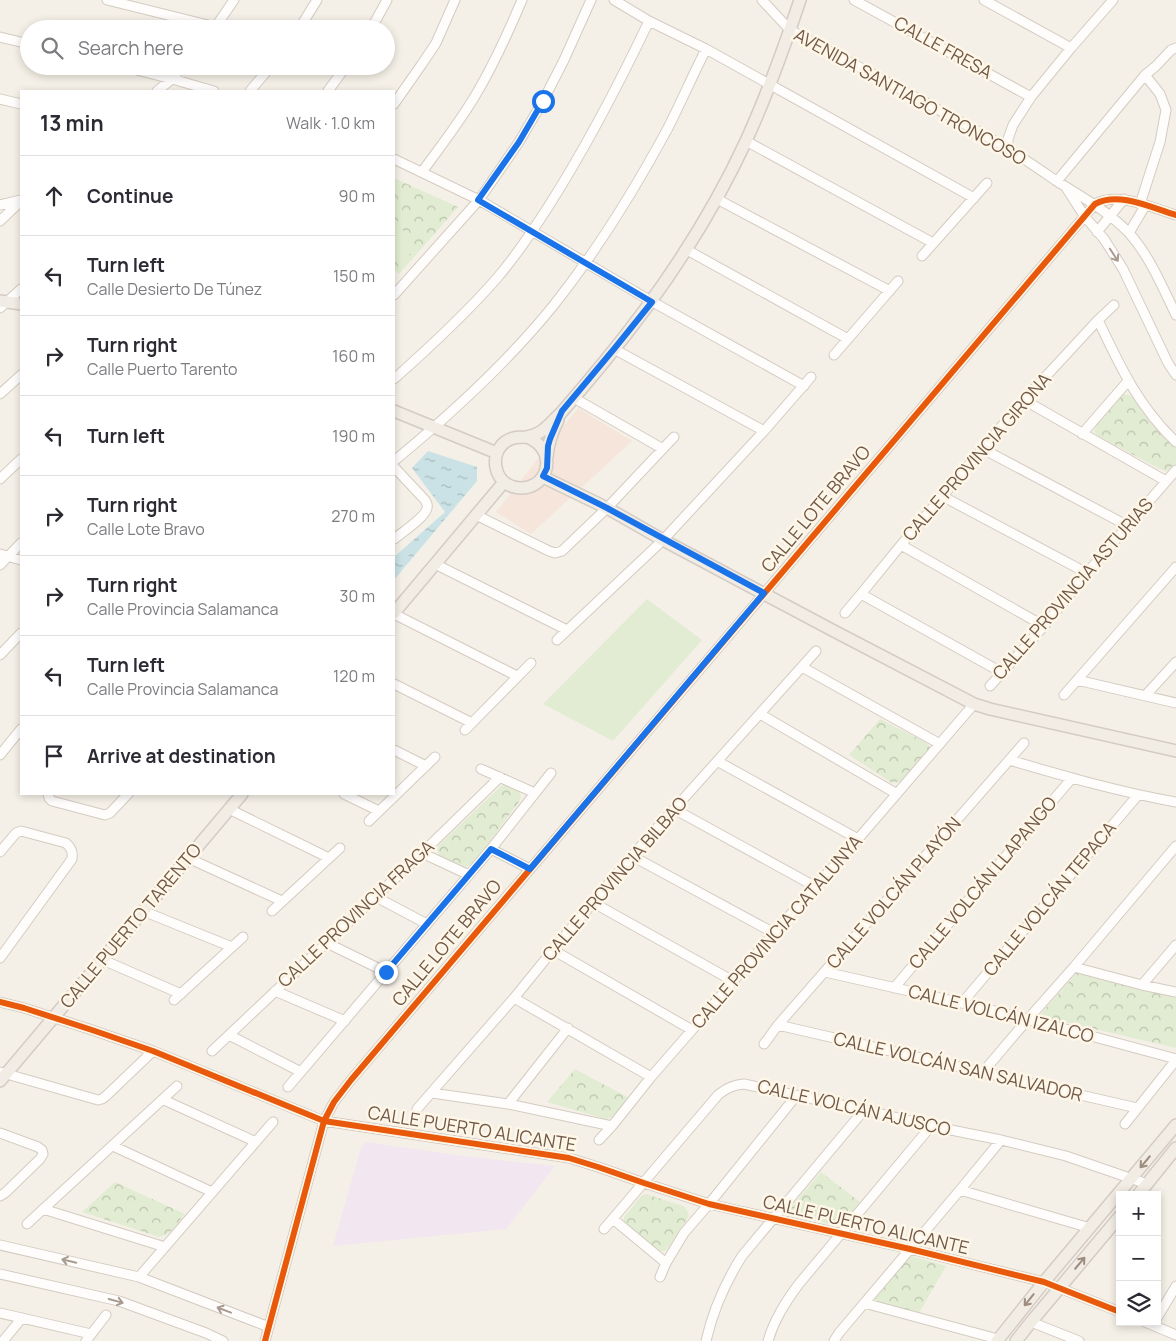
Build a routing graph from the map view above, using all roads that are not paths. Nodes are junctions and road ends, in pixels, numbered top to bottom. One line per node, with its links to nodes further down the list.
1 (107, 0): 14 (street)
2 (234, 0): 15 (street)
3 (317, 0): 16 (street)
4 (386, 0): 17 (street)
5 (455, 0): 38 (street)
6 (522, 0): 43 (street)
7 (591, 0): 51 (street)
8 (614, 0): 18 (street)
9 (762, 0): 19 (street, AVENIDA SANTIAGO TRONCOSO)
10 (800, 0): 19 (main road)
11 (854, 0): 36 (street, CALLE FRESA)
12 (984, 0): 22 (street)
13 (1113, 0): 22 (street)
14 (184, 20)
15 (220, 20)
16 (305, 20)
17 (376, 20)
18 (649, 21): 24 (street); 60 (street)
19 (790, 30): 31 (main road); 41 (street, AVENIDA SANTIAGO TRONCOSO)
20 (0, 37): 21 (street)
21 (20, 42)
22 (1071, 48): 36 (street)
23 (1176, 48): 29 (street)
24 (706, 49): 31 (street); 66 (street)
25 (159, 75): 30 (street)
26 (175, 75): 30 (street)
27 (263, 75): 34 (street)
28 (340, 75): 35 (street)
29 (1145, 75): 44 (street); 54 (street)
30 (172, 78): 32 (street); 33 (street)
31 (770, 86): 40 (main road); 47 (street)
32 (158, 90)
33 (211, 90)
34 (251, 90)
35 (329, 90)
36 (1031, 97): 41 (street)
37 (0, 99): 39 (street)
38 (395, 103)
39 (20, 104)
40 (746, 141): 48 (main road); 63 (street)
41 (1008, 149): 44 (street, AVENIDA SANTIAGO TRONCOSO)
42 (395, 158): 43 (street)
43 (422, 172): 51 (street)
44 (1057, 181): 46 (street, AVENIDA SANTIAGO TRONCOSO)
45 (987, 183): 47 (street)
46 (1066, 186): 53 (street, AVENIDA SANTIAGO TRONCOSO); 58 (street)
47 (974, 198): 63 (street)
48 (717, 199): 64 (main road); 70 (street)
49 (1124, 199): 53 (street); 54 (street); 57 (street)
50 (20, 200): 55 (street)
51 (478, 200): 60 (street); 69 (street)
52 (20, 201): 59 (street)
53 (1095, 204): 57 (street, AVENIDA SANTIAGO TRONCOSO); 58 (street, CALLE LOTE BRAVO)
54 (1142, 205): 56 (street); 62 (street)
55 (0, 206)
56 (1176, 215)
57 (1110, 216): 61 (street); 62 (street, AVENIDA SANTIAGO TRONCOSO)
58 (1084, 217): 61 (street); 123 (street, CALLE LOTE BRAVO)
59 (0, 221)
60 (532, 232): 66 (street); 82 (street)
61 (1097, 232): 80 (street, one-way to 80)
62 (1129, 233): 75 (street, AVENIDA SANTIAGO TRONCOSO)
63 (933, 244): 65 (street)
64 (686, 250): 71 (main road); 77 (street)
65 (922, 256)
66 (586, 262): 71 (street); 91 (street)
67 (898, 281): 70 (street)
68 (20, 290): 72 (street)
69 (396, 290)
70 (890, 291): 77 (street)
71 (652, 302): 78 (main road); 85 (street)
72 (2, 303): 73 (main road)
73 (20, 304)
74 (1114, 306): 76 (street, CALLE PROVINCIA GIRONA)
75 (1176, 314)
76 (1098, 320): 84 (street); 88 (street, CALLE PROVINCIA GIRONA)
77 (848, 339): 79 (street)
78 (614, 349): 87 (main road); 92 (street)
79 (834, 355)
80 (1176, 375)
81 (20, 376): 86 (street)
82 (395, 378)
83 (811, 378): 85 (street)
84 (1128, 382): 93 (street); 96 (street)
85 (804, 386): 92 (street)
86 (0, 394)
87 (574, 398): 90 (main road); 97 (street)
88 (1024, 400): 93 (street); 98 (street, CALLE PROVINCIA GIRONA)
89 (395, 410): 91 (main road)
90 (562, 411): 94 (main road); 101 (main road)
91 (435, 427): 99 (main road); 102 (street)
92 (764, 432): 114 (street)
93 (1082, 434): 107 (street)
94 (527, 437): 99 (main road); 101 (main road)
95 (674, 437): 97 (street)
96 (1176, 442)
97 (663, 449): 110 (street)
98 (983, 449): 109 (street, CALLE PROVINCIA GIRONA); 112 (street)
99 (497, 453): 108 (main road)
100 (20, 459): 106 (street)
101 (547, 459): 105 (main road)
102 (395, 460)
103 (395, 468): 113 (street)
104 (1176, 470): 107 (street, CALLE PROVINCIA ASTURIAS)
105 (543, 476): 108 (main road); 110 (main road)
106 (0, 480)
107 (1166, 481): 112 (street, CALLE PROVINCIA ASTURIAS)
108 (504, 482): 111 (main road)
109 (942, 496): 116 (street, CALLE PROVINCIA GIRONA); 122 (street)
110 (607, 508): 111 (street); 114 (main road)
111 (476, 515): 119 (main road)
112 (1128, 526): 122 (street, CALLE PROVINCIA ASTURIAS)
113 (395, 538)
114 (663, 540): 123 (main road); 129 (street)
115 (20, 545): 117 (street)
116 (901, 545): 124 (street, CALLE PROVINCIA GIRONA); 128 (street)
117 (4, 556): 118 (street); 120 (street)
118 (20, 560)
119 (435, 564): 125 (main road); 129 (street)
120 (0, 565)
121 (1176, 567): 139 (street)
122 (1087, 573): 128 (street, CALLE PROVINCIA ASTURIAS)
123 (764, 593): 145 (main road); 184 (street, CALLE LOTE BRAVO)
124 (861, 594): 126 (street, CALLE PROVINCIA GIRONA); 137 (street)
125 (395, 613)
126 (845, 613)
127 (395, 615): 138 (street)
128 (1044, 626): 137 (street, CALLE PROVINCIA ASTURIAS)
129 (567, 630): 131 (street)
130 (20, 634): 133 (street)
131 (557, 640)
132 (816, 651): 136 (street, CALLE PROVINCIA BILBAO)
133 (0, 655)
134 (1176, 662): 143 (street)
135 (531, 663): 138 (street)
136 (802, 668): 146 (street, CALLE PROVINCIA BILBAO); 151 (street)
137 (1001, 672): 141 (street, CALLE PROVINCIA ASTURIAS)
138 (517, 676): 147 (street)
139 (1077, 680): 142 (street); 143 (street)
140 (395, 684): 147 (street)
141 (990, 686)
142 (1064, 695)
143 (1145, 696): 144 (street)
144 (1176, 703)
145 (974, 704): 151 (street, CALLE PROVINCIA CATALUNYA); 153 (main road)
146 (760, 714): 157 (street, CALLE PROVINCIA BILBAO); 164 (street)
147 (472, 723): 149 (street)
148 (20, 730): 154 (street)
149 (464, 730)
150 (1024, 743): 156 (street, CALLE VOLCÁN PLAYÓN)
151 (940, 744): 164 (street, CALLE PROVINCIA CATALUNYA)
152 (395, 750): 158 (street)
153 (1176, 751)
154 (0, 755)
155 (435, 757): 158 (street)
156 (1009, 760): 162 (street); 203 (street, CALLE VOLCÁN PLAYÓN)
157 (717, 761): 172 (street, CALLE PROVINCIA BILBAO); 175 (street)
158 (426, 766): 173 (street)
159 (481, 769): 161 (street)
160 (551, 773): 163 (street)
161 (500, 777): 163 (street); 180 (street, CALLE PROVINCIA FRAGA)
162 (1072, 778): 169 (street); 206 (street, CALLE VOLCÁN LLAPANGO)
163 (535, 793): 178 (street)
164 (897, 794): 175 (street, CALLE PROVINCIA CATALUNYA)
165 (48, 795): 166 (street)
166 (127, 795)
167 (241, 795): 171 (main road, CALLE PUERTO TARENTO)
168 (346, 795): 173 (street)
169 (1138, 795): 170 (street); 211 (street, CALLE VOLCÁN TEPACA)
170 (1176, 802)
171 (229, 809): 182 (main road, CALLE PUERTO TARENTO); 183 (street)
172 (674, 809): 181 (street, CALLE PROVINCIA BILBAO); 186 (street)
173 (379, 811): 174 (street)
174 (369, 821)
175 (858, 839): 186 (street, CALLE PROVINCIA CATALUNYA)
176 (1176, 846): 201 (street)
177 (340, 848): 183 (street)
178 (491, 849): 184 (street); 185 (street)
179 (0, 852): 199 (street)
180 (422, 853): 185 (street); 187 (street, CALLE PROVINCIA FRAGA)
181 (632, 856): 189 (street, CALLE PROVINCIA BILBAO); 193 (street)
182 (188, 858): 188 (street); 190 (main road, CALLE PUERTO TARENTO)
183 (329, 858): 188 (street)
184 (530, 869): 236 (street, CALLE LOTE BRAVO)
185 (469, 875): 192 (street)
186 (816, 887): 193 (street, CALLE PROVINCIA CATALUNYA)
187 (376, 897): 192 (street); 195 (street, CALLE PROVINCIA FRAGA)
188 (282, 902): 191 (street)
189 (592, 902): 198 (street, CALLE PROVINCIA BILBAO); 204 (street)
190 (143, 911): 197 (street); 200 (main road, CALLE PUERTO TARENTO)
191 (272, 911)
192 (427, 924): 202 (street)
193 (774, 933): 204 (street, CALLE PROVINCIA CATALUNYA)
194 (243, 937): 197 (street)
195 (326, 943): 202 (street); 207 (street, CALLE PROVINCIA FRAGA)
196 (1176, 945): 205 (street)
197 (232, 947): 200 (street)
198 (552, 950): 209 (street, CALLE PROVINCIA BILBAO); 217 (street)
199 (0, 958)
200 (103, 960): 212 (main road, CALLE PUERTO TARENTO)
201 (1074, 967): 205 (street); 213 (street)
202 (386, 972): 214 (street)
203 (825, 972): 206 (street, CALLE VOLCÁN IZALCO); 215 (street, CALLE VOLCÁN PLAYÓN)
204 (733, 981): 217 (street, CALLE PROVINCIA CATALUNYA)
205 (1142, 985): 208 (street)
206 (894, 988): 211 (street, CALLE VOLCÁN IZALCO)
207 (275, 991): 214 (street); 218 (street, CALLE PROVINCIA FRAGA)
208 (1176, 992)
209 (514, 998): 216 (street); 229 (street, CALLE PROVINCIA BILBAO)
210 (0, 1002): 212 (street, CALLE PUERTO ALICANTE)
211 (962, 1003): 213 (street, CALLE VOLCÁN IZALCO)
212 (54, 1018): 220 (street, CALLE PUERTO ALICANTE); 225 (main road, CALLE PUERTO TARENTO)
213 (1028, 1019): 222 (street, CALLE VOLCÁN IZALCO); 224 (street)
214 (345, 1021): 223 (street)
215 (778, 1025): 219 (street, CALLE VOLCÁN PLAYÓN); 224 (street, CALLE VOLCÁN SAN SALVADOR)
216 (568, 1028): 226 (street); 232 (street)
217 (692, 1030): 226 (street, CALLE PROVINCIA CATALUNYA)
218 (229, 1035): 221 (street, CALLE PROVINCIA FRAGA); 223 (street)
219 (764, 1044)
220 (153, 1051): 225 (street); 236 (street, CALLE PUERTO ALICANTE)
221 (212, 1051)
222 (1176, 1059): 233 (street)
223 (301, 1072): 228 (street)
224 (983, 1072): 233 (street, CALLE VOLCÁN SAN SALVADOR)
225 (2, 1075)
226 (651, 1077): 240 (street, CALLE PROVINCIA CATALUNYA)
227 (177, 1086): 231 (street)
228 (288, 1087)
229 (432, 1093): 232 (street); 234 (street, CALLE PROVINCIA BILBAO)
230 (796, 1096): 235 (street, CALLE VOLCÁN AJUSCO); 249 (street, CALLE VOLCÁN AJUSCO); 255 (street)
231 (164, 1100): 245 (street); 246 (street)
232 (508, 1104): 240 (street)
233 (1137, 1108): 238 (street)
234 (418, 1110)
235 (864, 1110): 241 (street, CALLE VOLCÁN AJUSCO); 258 (street)
236 (324, 1121): 249 (street, CALLE PUERTO ALICANTE); 282 (street, CALLE LOTE BRAVO)
237 (273, 1122): 245 (street)
238 (1125, 1124)
239 (1176, 1125): 248 (main road, one-way to 248)
240 (612, 1126): 243 (street, CALLE PROVINCIA CATALUNYA)
241 (931, 1126): 244 (street, CALLE VOLCÁN AJUSCO); 263 (street)
242 (0, 1133): 254 (street)
243 (600, 1140)
244 (1001, 1140): 248 (street, CALLE VOLCÁN AJUSCO); 251 (street)
245 (256, 1142): 253 (street)
246 (113, 1146): 253 (street); 256 (street)
247 (1176, 1148): 250 (main road)
248 (1131, 1179): 250 (street, CALLE VOLCÁN AJUSCO); 261 (main road)
249 (644, 1183): 255 (street, CALLE PUERTO ALICANTE); 257 (street, CALLE VOLCÁN AJUSCO)
250 (1147, 1184): 252 (main road)
251 (960, 1190): 261 (street); 266 (street)
252 (1141, 1191)
253 (212, 1192): 265 (street)
254 (0, 1196)
255 (709, 1204): 258 (street, CALLE PUERTO ALICANTE); 267 (street)
256 (43, 1209): 260 (street); 265 (street)
257 (614, 1219): 262 (street, CALLE VOLCÁN AJUSCO); 267 (street)
258 (772, 1219): 263 (street, CALLE PUERTO ALICANTE); 291 (street)
259 (1116, 1221): 272 (main road, one-way to 259)
260 (27, 1224)
261 (1090, 1228): 271 (main road)
262 (604, 1229)
263 (840, 1234): 266 (street, CALLE PUERTO ALICANTE); 292 (street)
264 (0, 1245): 269 (street, one-way to 264)
265 (165, 1247): 269 (street)
266 (910, 1249): 271 (street, CALLE PUERTO ALICANTE); 274 (street)
267 (666, 1264): 270 (street)
268 (0, 1274): 283 (street, one-way to 283)
269 (139, 1277): 282 (street, one-way to 269)
270 (660, 1278)
271 (1044, 1282): 272 (street, CALLE PUERTO ALICANTE); 286 (main road, one-way to 286)
272 (1059, 1288): 276 (street, CALLE PUERTO ALICANTE); 280 (main road)
273 (1175, 1289): 275 (street)
274 (864, 1303): 286 (street); 293 (street)
275 (1161, 1309)
276 (1116, 1310)
277 (0, 1313): 279 (street)
278 (106, 1315): 285 (street)
279 (22, 1318): 285 (street); 287 (street)
280 (1031, 1322): 294 (main road); 295 (street)
281 (1159, 1326): 284 (street)
282 (269, 1327): 290 (street, CALLE LOTE BRAVO)
283 (206, 1333): 288 (street); 289 (street)
284 (1176, 1335)
285 (88, 1338)
286 (997, 1340)
287 (3, 1341)
288 (199, 1341)
289 (223, 1341)
290 (264, 1341)
291 (706, 1341)
292 (768, 1341)
293 (834, 1341)
294 (1016, 1341)
295 (1079, 1341)

